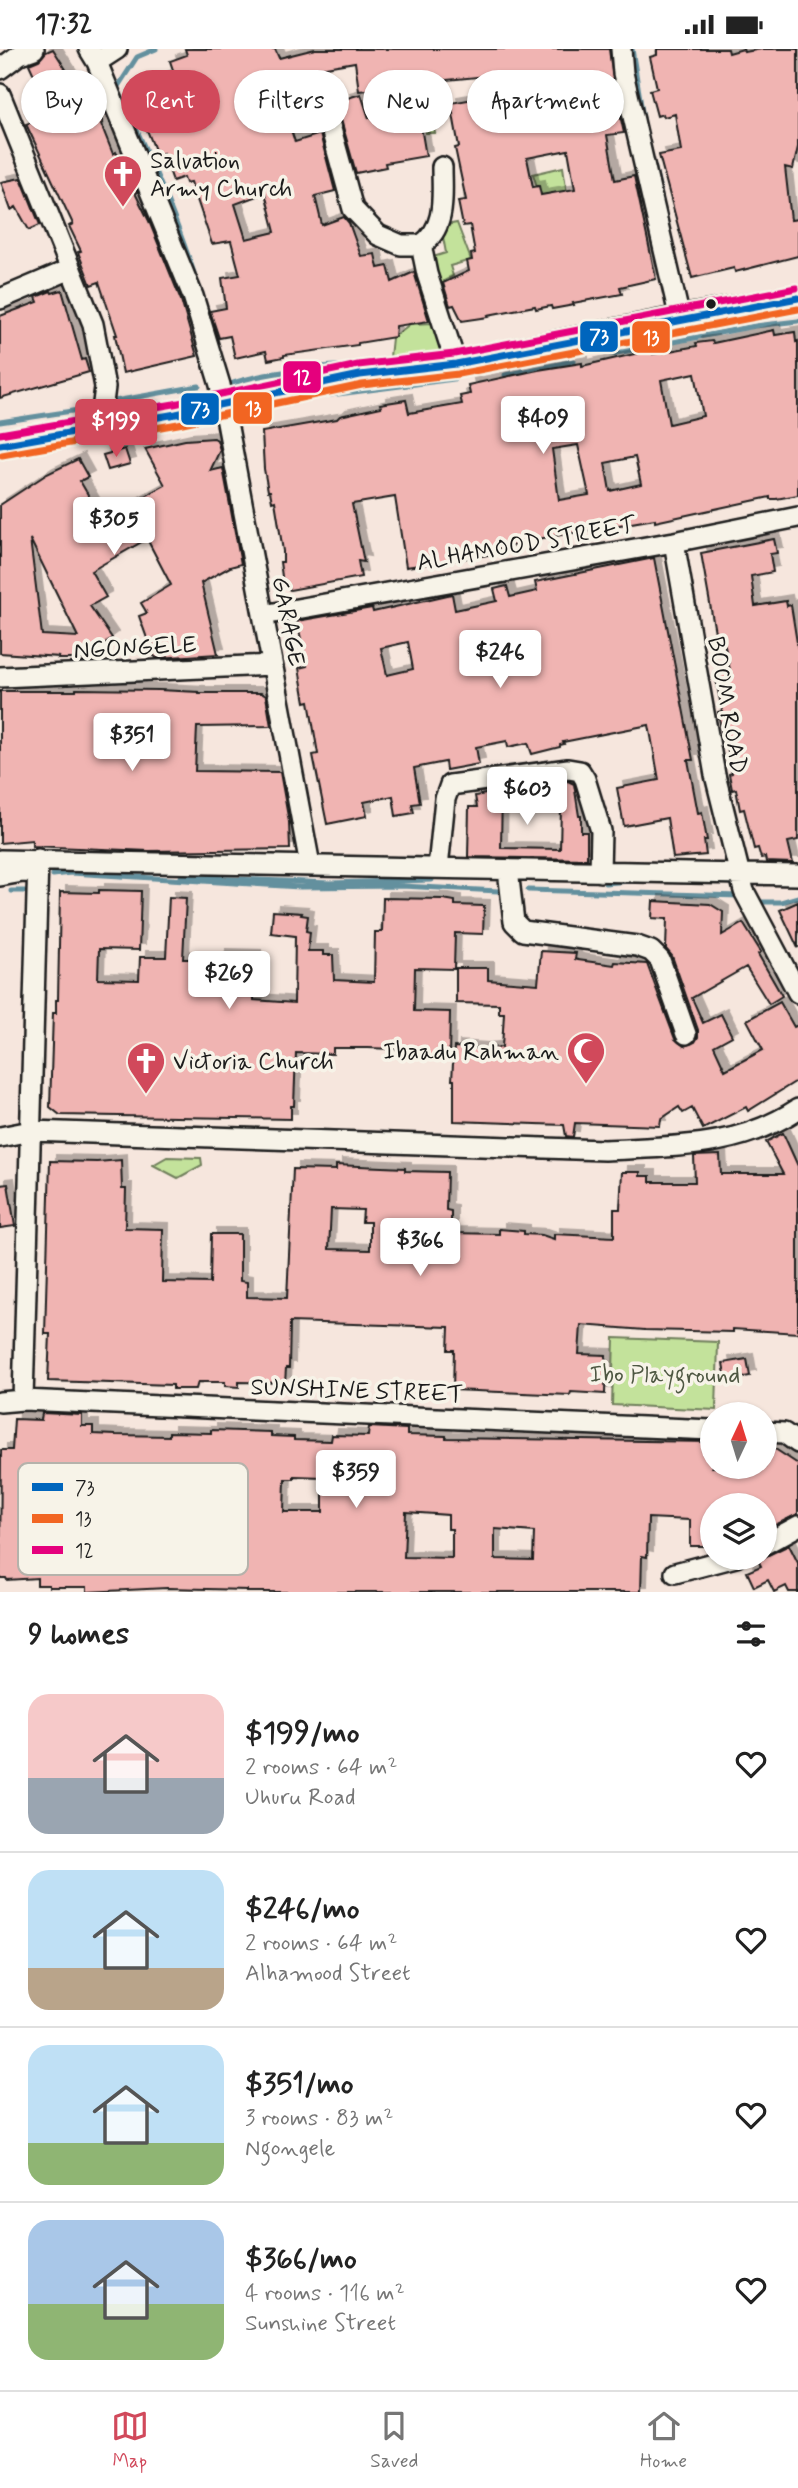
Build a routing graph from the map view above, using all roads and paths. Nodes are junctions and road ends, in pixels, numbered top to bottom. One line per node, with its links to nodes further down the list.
1 (34, 49): 5 (street)
2 (117, 49): 4 (street)
3 (621, 49): 13 (street)
4 (93, 56): 15 (street, GARAGE)
5 (0, 69)
6 (0, 94): 10 (street)
7 (332, 133): 9 (street)
8 (442, 167): 9 (street)
9 (421, 245): 14 (street)
10 (71, 269): 12 (street); 16 (street)
11 (798, 298): 13 (main road)
12 (0, 299)
13 (680, 319): 14 (main road)
14 (456, 364): 15 (main road)
15 (221, 394): 16 (main road); 20 (street, GARAGE)
16 (100, 427): 17 (main road)
17 (0, 445)
18 (798, 517): 19 (street, ALHAMOOD STREET)
19 (674, 542): 20 (street, ALHAMOOD STREET); 29 (street, BOOM ROAD)
20 (263, 615): 21 (street, GARAGE)
21 (272, 665): 22 (street, NGONGELE); 24 (street, GARAGE)
22 (0, 677)
23 (0, 860): 25 (street)
24 (310, 865): 25 (street); 26 (street)
25 (38, 866): 31 (street); 35 (street)
26 (438, 868): 27 (street); 28 (street)
27 (508, 870): 28 (street); 33 (street)
28 (600, 872): 29 (street)
29 (740, 875): 30 (street); 32 (street, BOOM ROAD)
30 (798, 875)
31 (0, 876)
32 (798, 993)
33 (686, 1034)
34 (798, 1109): 35 (street)
35 (31, 1131): 36 (street); 37 (street)
36 (0, 1137)
37 (23, 1400): 38 (street, SUNSHINE STREET); 39 (street, SUNSHINE STREET)
38 (0, 1402)
39 (700, 1429)
40 (777, 1433): 41 (street)
41 (798, 1443)
42 (798, 1526): 43 (street)
43 (777, 1537)
44 (700, 1566): 45 (street)
45 (675, 1573)

